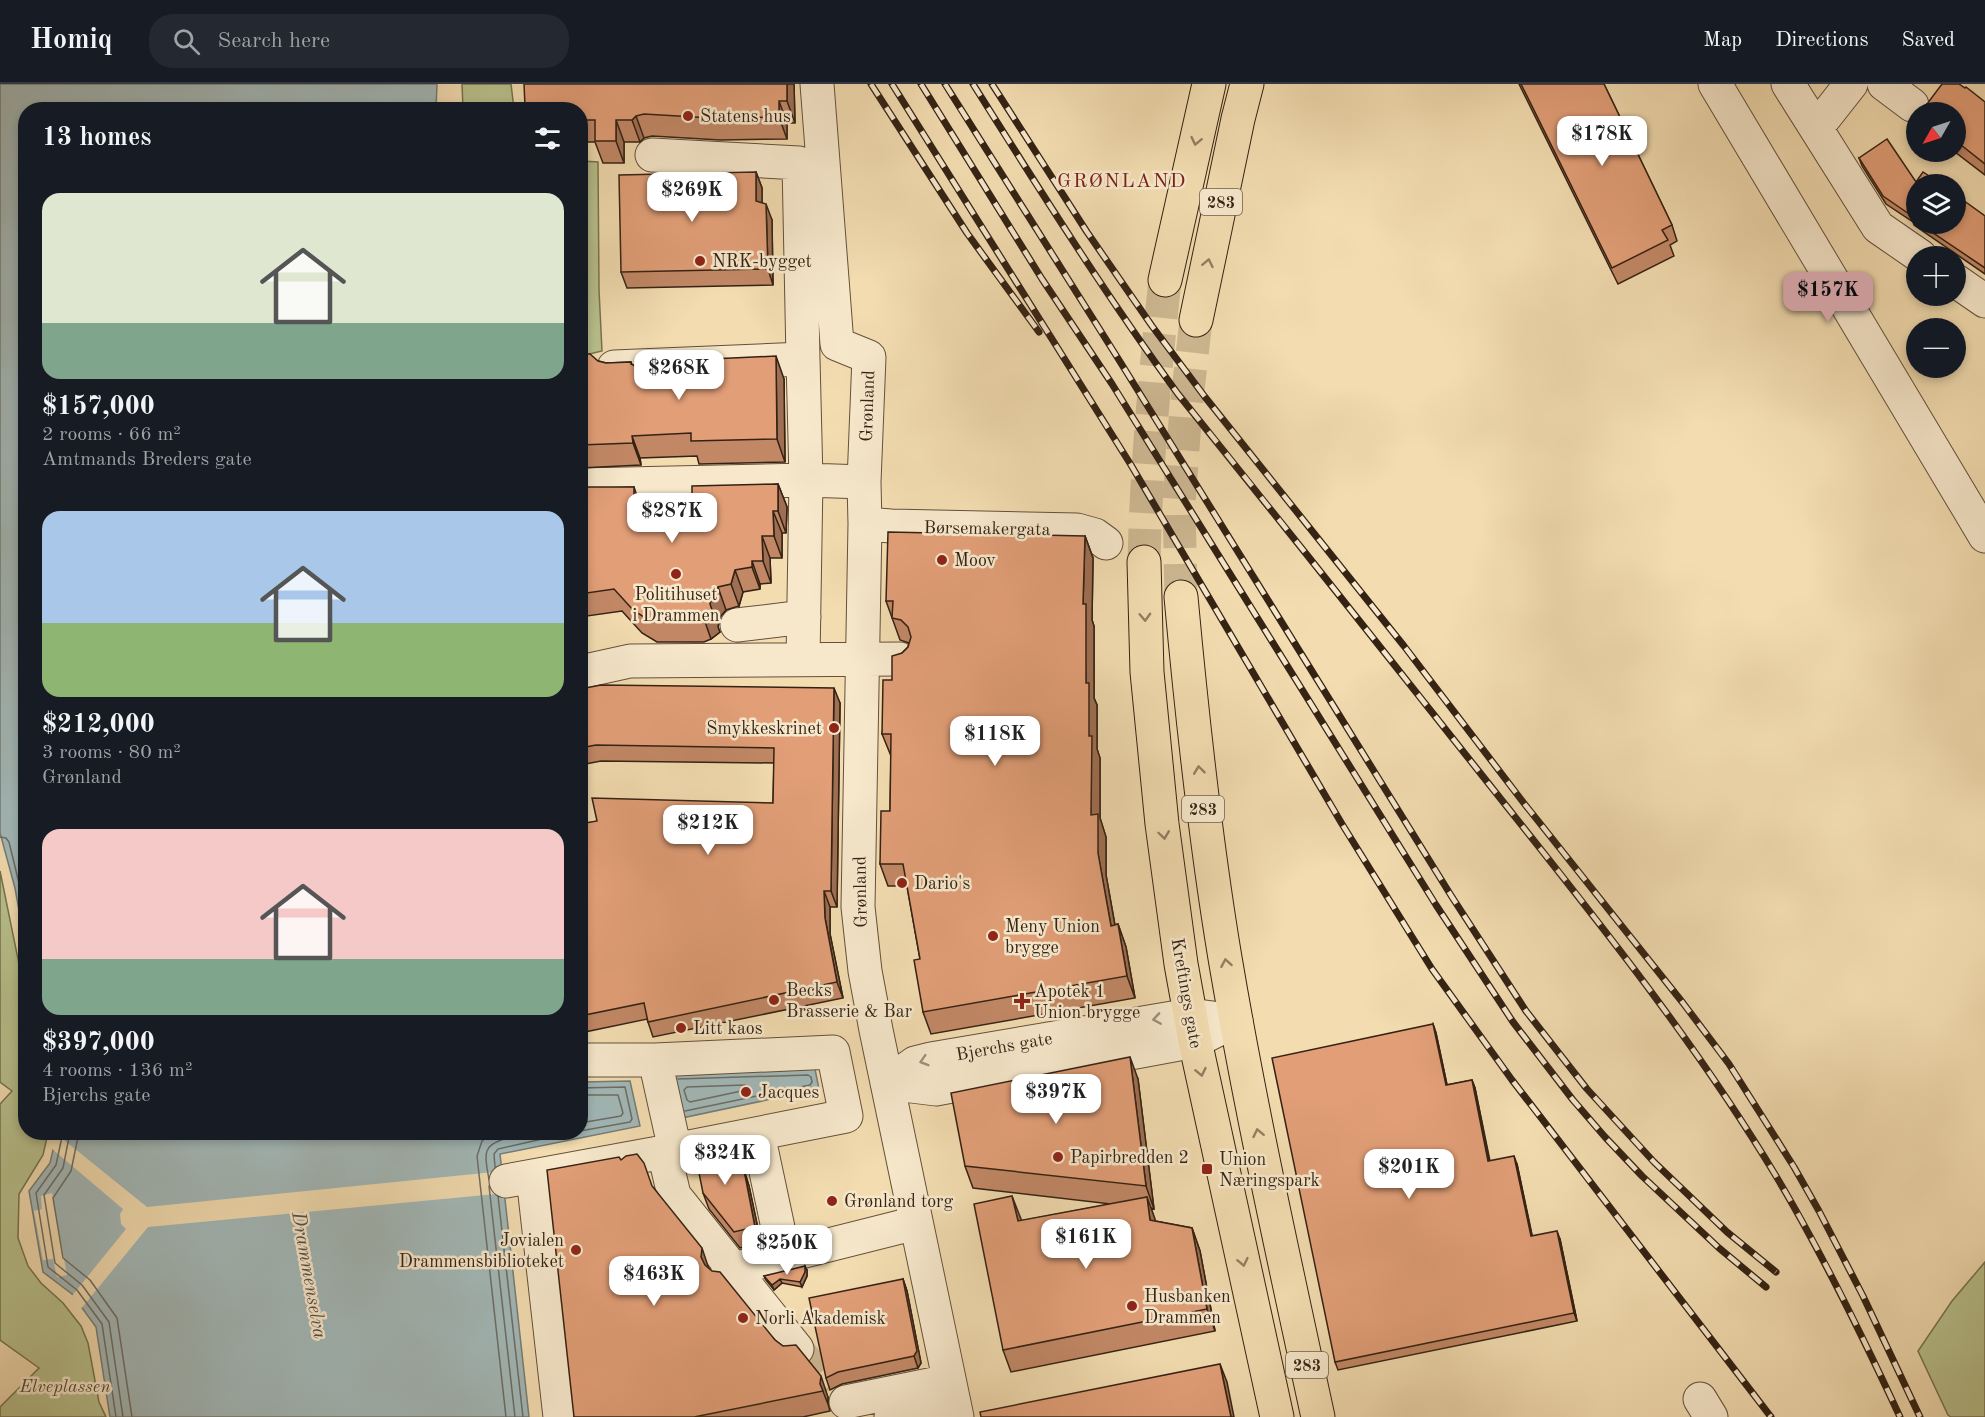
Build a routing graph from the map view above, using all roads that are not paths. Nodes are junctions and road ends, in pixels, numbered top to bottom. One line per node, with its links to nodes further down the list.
1 (817, 84): 19 (street, Grønland)
2 (1209, 84): 12 (main road, 283, one-way to 12)
3 (1247, 84): 15 (main road, 283, one-way to 3)
4 (1715, 84): 22 (street)
5 (1788, 84): 9 (street)
6 (1851, 84): 9 (street)
7 (1884, 84): 8 (street)
8 (1908, 102)
9 (1814, 125): 11 (street)
10 (652, 155): 16 (street)
11 (1906, 246)
12 (1165, 280)
13 (1966, 288): 14 (street)
14 (1985, 301)
15 (1196, 320)
16 (803, 359): 17 (street); 18 (street)
17 (614, 367)
18 (806, 480): 19 (street); 20 (street); 26 (street)
19 (864, 482): 21 (street, Grønland)
20 (588, 485)
21 (865, 524): 23 (street, Børsemakergata); 28 (street, Grønland)
22 (1985, 536)
23 (1106, 543)
24 (1144, 562): 33 (main road, Kreftings gate / 283, one-way to 33)
25 (1181, 597): 32 (main road, 283, one-way to 25)
26 (804, 616): 27 (street); 29 (street)
27 (737, 625)
28 (863, 658): 29 (street); 30 (street); 34 (street, Grønland)
29 (803, 659): 31 (street)
30 (900, 659)
31 (588, 670)
32 (1236, 1021): 33 (street, Bjerchs gate); 50 (main road, 283, one-way to 32)
33 (1192, 1028): 38 (street, Bjerchs gate); 49 (main road, Kreftings gate / 283, one-way to 49)
34 (876, 1030): 35 (street); 38 (street, Grønland)
35 (833, 1052): 37 (street); 39 (street)
36 (588, 1060): 37 (street)
37 (655, 1060): 40 (street)
38 (887, 1083): 41 (street, Grønland)
39 (758, 1134): 40 (street); 42 (street)
40 (670, 1151): 43 (street); 47 (street)
41 (916, 1223): 42 (street); 45 (street, Grønland)
42 (784, 1256): 43 (street)
43 (730, 1271): 44 (street)
44 (797, 1349)
45 (953, 1401): 46 (street); 48 (street)
46 (842, 1403)
47 (560, 1417)
48 (891, 1417)
49 (1276, 1417)
50 (1318, 1417)

